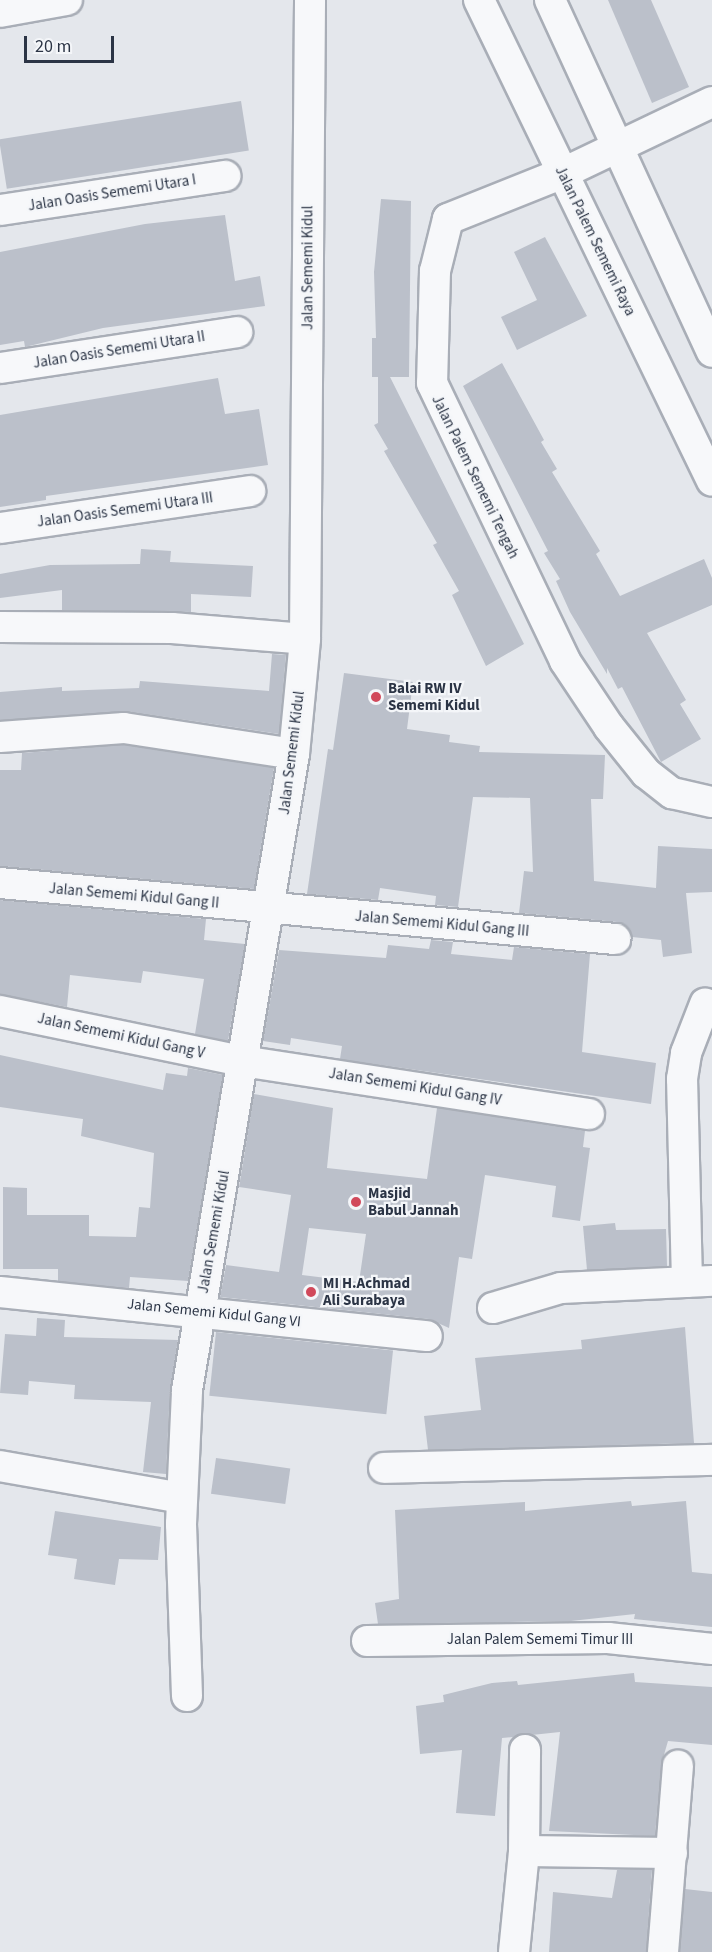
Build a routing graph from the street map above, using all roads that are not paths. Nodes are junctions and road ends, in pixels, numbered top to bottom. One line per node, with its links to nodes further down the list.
1 (67, 0): 5 (street)
2 (310, 0): 18 (street, Jalan Sememi Kidul)
3 (479, 0): 8 (street, Jalan Palem Sememi Raya)
4 (550, 0): 7 (street)
5 (0, 12)
6 (712, 102): 7 (street, Jalan Palem Sememi Tengah)
7 (616, 149): 8 (street, Jalan Palem Sememi Tengah); 12 (street)
8 (563, 173): 14 (street, Jalan Palem Sememi Raya); 21 (street, Jalan Palem Sememi Tengah)
9 (225, 176): 10 (street, Jalan Oasis Sememi Utara I)
10 (0, 210)
11 (237, 332): 13 (street, Jalan Oasis Sememi Utara II)
12 (712, 352)
13 (0, 368)
14 (712, 481)
15 (250, 491): 16 (street, Jalan Oasis Sememi Utara III)
16 (0, 528)
17 (0, 627): 18 (street)
18 (305, 639): 20 (street, Jalan Sememi Kidul)
19 (0, 737): 20 (street)
20 (294, 754): 23 (street, Jalan Sememi Kidul)
21 (712, 802)
22 (0, 884): 23 (street, Jalan Sememi Kidul Gang II)
23 (269, 909): 24 (street, Jalan Sememi Kidul Gang III); 27 (street, Jalan Sememi Kidul)
24 (615, 939)
25 (705, 1004): 29 (street)
26 (0, 1011): 27 (street, Jalan Sememi Kidul Gang V)
27 (242, 1061): 28 (street, Jalan Sememi Kidul Gang IV); 32 (street, Jalan Sememi Kidul)
28 (589, 1114)
29 (700, 1282): 31 (street)
30 (0, 1292): 32 (street, Jalan Sememi Kidul Gang VI)
31 (493, 1308)
32 (200, 1310): 33 (street, Jalan Sememi Kidul Gang VI); 37 (street, Jalan Sememi Kidul)
33 (427, 1336)
34 (712, 1460): 36 (street)
35 (0, 1466): 37 (street)
36 (384, 1468)
37 (182, 1498): 40 (street, Jalan Sememi Kidul)
38 (367, 1641): 39 (street, Jalan Palem Sememi Timur III)
39 (712, 1649)
40 (187, 1696)
41 (525, 1750): 43 (street)
42 (678, 1766): 44 (street)
43 (524, 1851): 44 (street); 45 (street)
44 (672, 1853): 46 (street)
45 (514, 1952)
46 (663, 1952)

